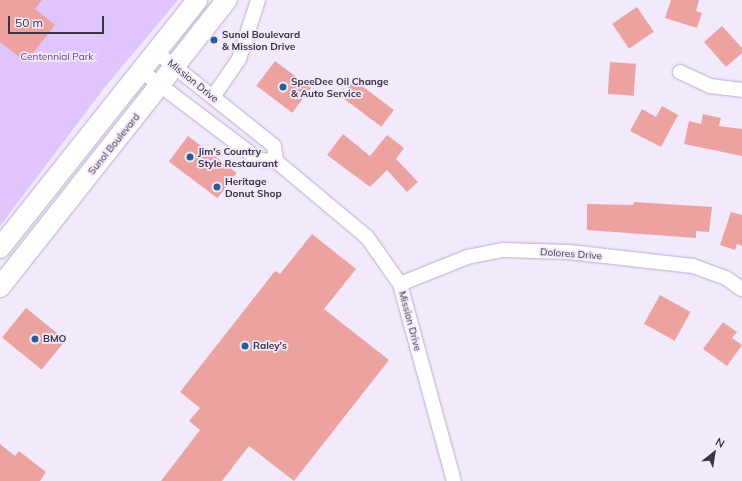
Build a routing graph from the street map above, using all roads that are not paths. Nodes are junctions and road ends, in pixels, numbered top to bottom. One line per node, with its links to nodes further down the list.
1 (197, 0): 4 (main road)
2 (227, 0): 5 (main road, Sunol Boulevard)
3 (258, 0): 10 (street)
4 (155, 51): 5 (street, Mission Drive); 6 (main road)
5 (175, 66): 8 (main road, Sunol Boulevard); 10 (street, Mission Drive)
6 (140, 70): 8 (street, Mission Drive); 12 (main road)
7 (680, 72): 9 (street)
8 (160, 85): 11 (street, Mission Drive); 14 (main road, Sunol Boulevard)
9 (742, 90)
10 (213, 97): 11 (street, Mission Drive)
11 (276, 161): 13 (street, Mission Drive)
12 (0, 248)
13 (400, 284): 15 (street, Dolores Drive); 16 (street, Mission Drive)
14 (0, 287)
15 (742, 289)
16 (454, 481)

